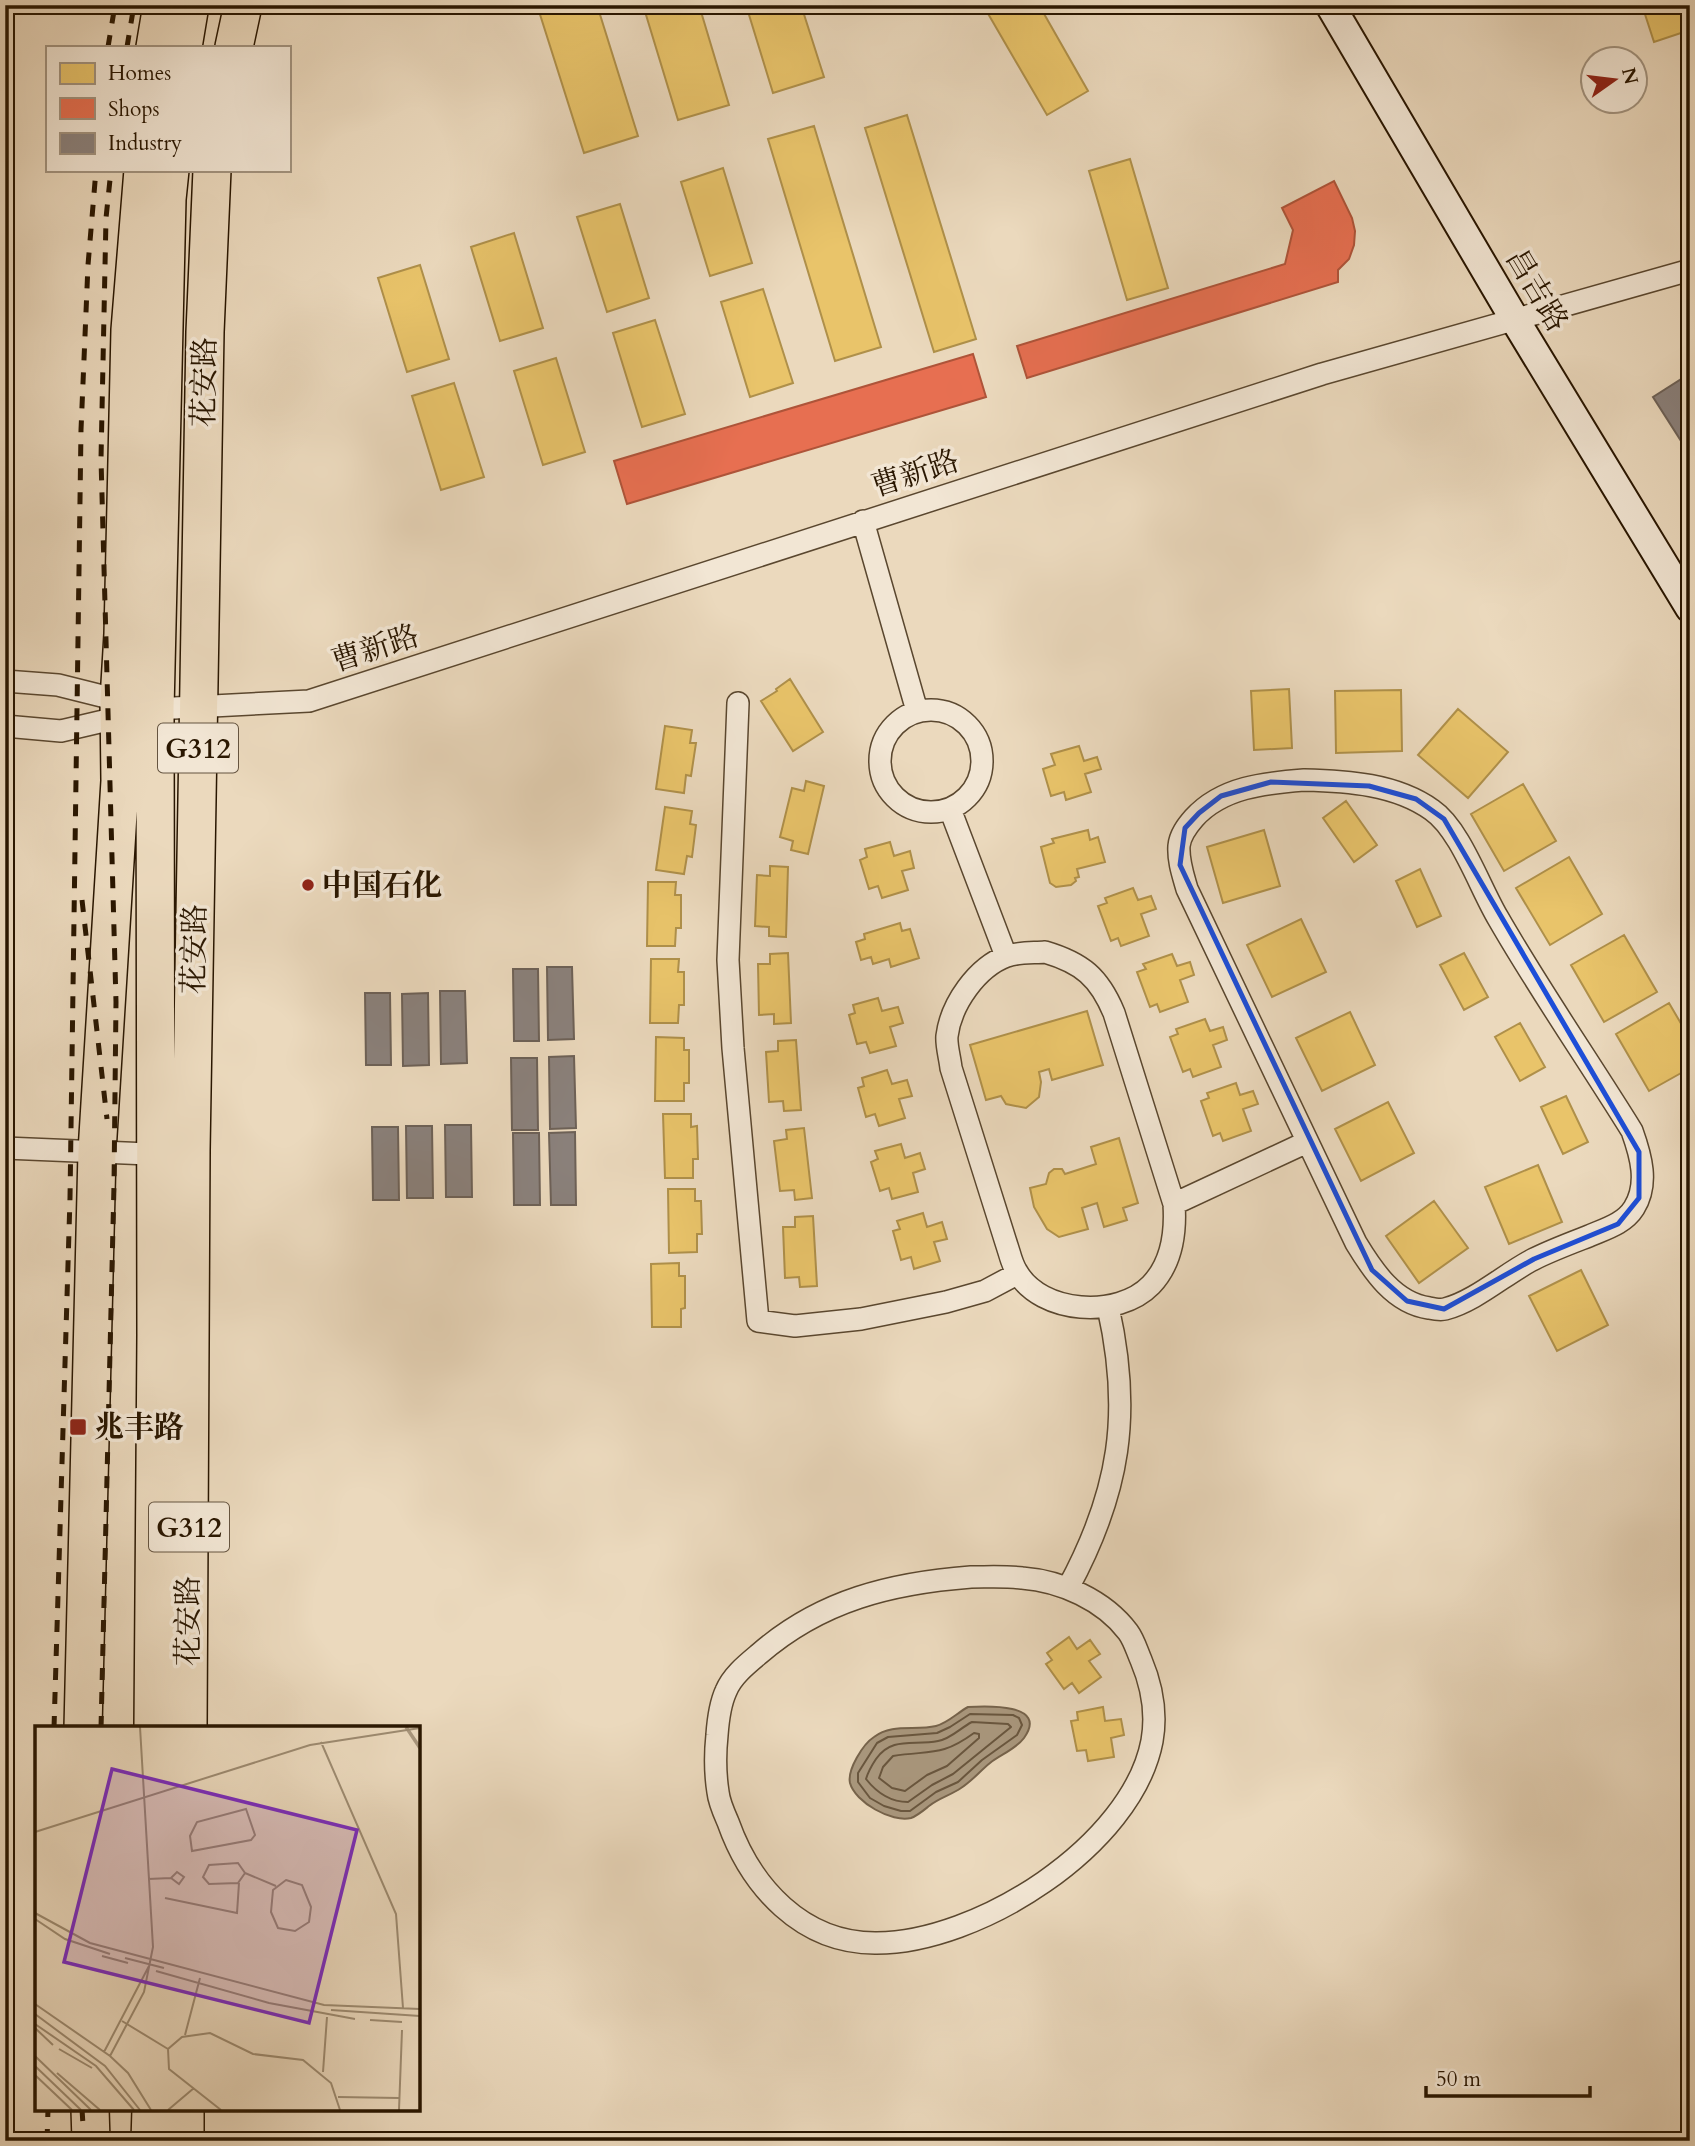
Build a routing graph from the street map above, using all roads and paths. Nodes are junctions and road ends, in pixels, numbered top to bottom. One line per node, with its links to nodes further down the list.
1 (162, 5): 5 (highway)
2 (190, 5): 6 (highway)
3 (243, 5): 7 (highway)
4 (1330, 5): 12 (street, 昌吉路)
5 (155, 46)
6 (183, 46)
7 (234, 46)
8 (143, 172): 18 (highway)
9 (170, 172): 19 (highway, 花安路 / G312)
10 (212, 172): 17 (highway, 花安路 / G312)
11 (1690, 270): 12 (street, 曹新路)
12 (1515, 320): 13 (street, 曹新路); 14 (street, 昌吉路)
13 (863, 521): 17 (street, 曹新路); 20 (street)
14 (1690, 608)
15 (5, 681): 18 (street, 曹新路)
16 (738, 703): 29 (street)
17 (198, 707): 19 (street, 曹新路); 34 (highway, 花安路 / G312)
18 (119, 709): 19 (street, 曹新路); 21 (street); 26 (highway)
19 (155, 709): 33 (highway, 花安路 / G312)
20 (917, 711): 22 (street); 22 (street)
21 (5, 726)
22 (950, 809): 23 (street)
23 (1006, 956): 28 (street); 29 (street)
24 (1307, 1142): 24 (street); 28 (street)
25 (5, 1148): 26 (street)
26 (97, 1152): 27 (street); 32 (highway)
27 (149, 1154)
28 (1174, 1205): 30 (street)
29 (1017, 1274): 30 (street)
30 (1108, 1307): 31 (street)
31 (1068, 1588): 31 (street)
32 (83, 1726)
33 (153, 1726)
34 (188, 1726)
35 (90, 2111): 38 (highway)
36 (150, 2111): 39 (highway)
37 (185, 2111): 40 (highway)
38 (91, 2141)
39 (150, 2141)
40 (185, 2141)

